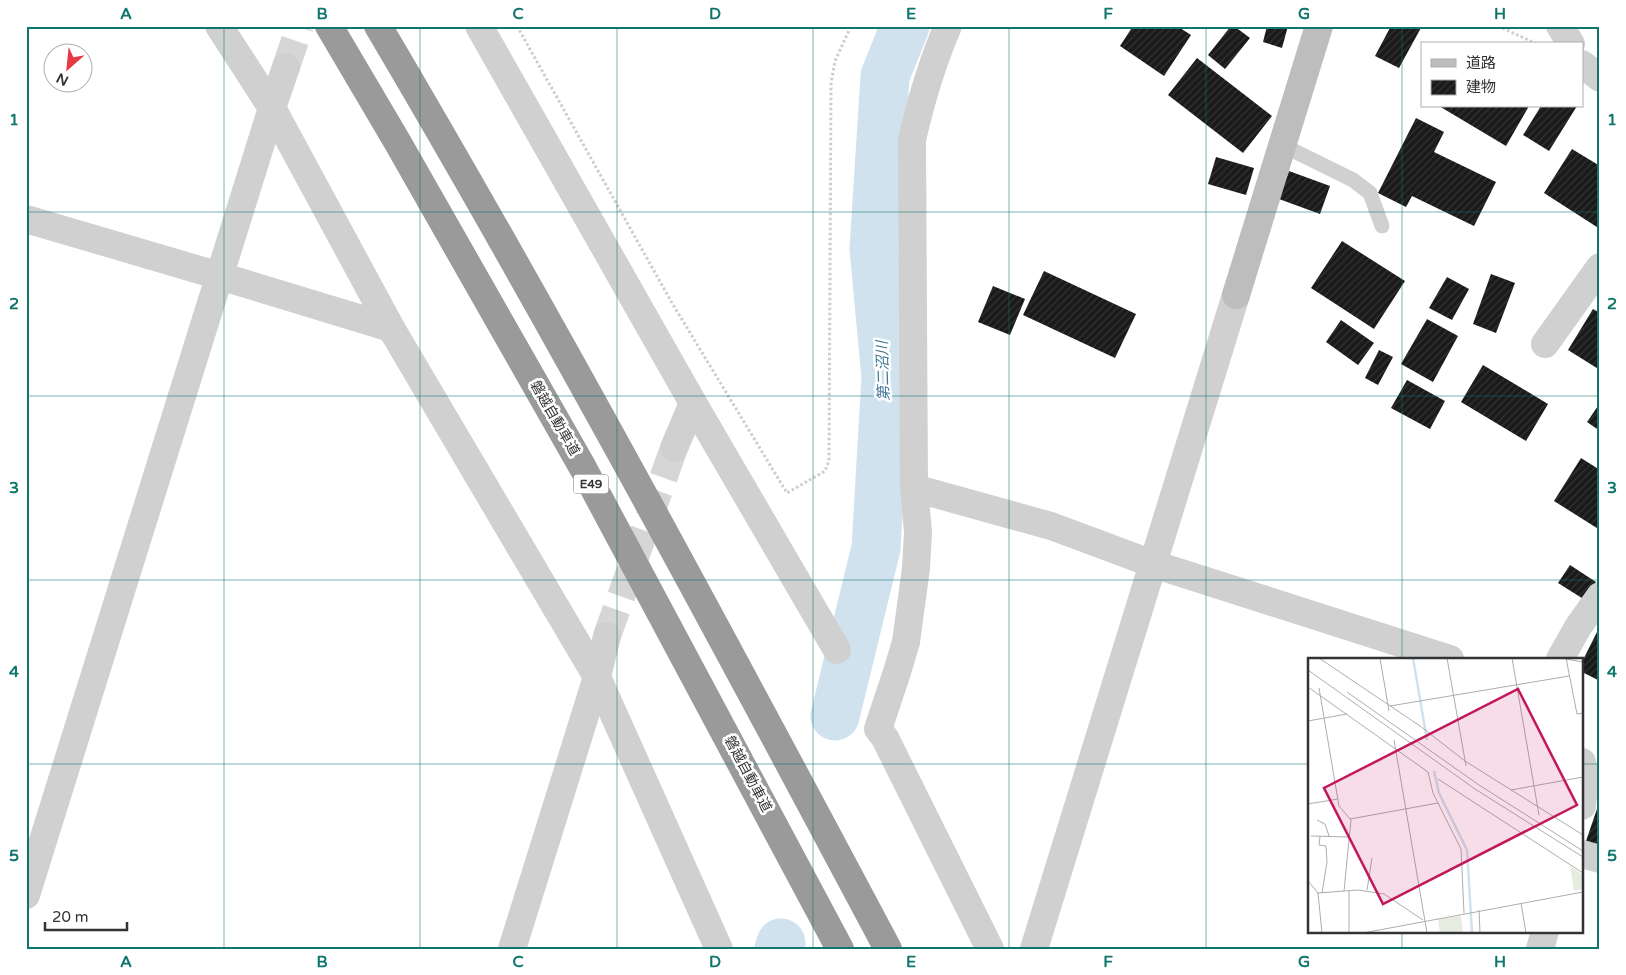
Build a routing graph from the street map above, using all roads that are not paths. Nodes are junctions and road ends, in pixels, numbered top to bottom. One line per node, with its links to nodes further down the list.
1 (219, 26): 12 (street)
2 (329, 26): 38 (highway, 磐越自動車道 / E49)
3 (378, 26): 39 (highway)
4 (479, 26): 20 (street)
5 (948, 26): 22 (street)
6 (1319, 26): 13 (street)
7 (1560, 26): 8 (street)
8 (1570, 42)
9 (1584, 66): 11 (street)
10 (286, 67): 12 (street)
11 (1600, 78)
12 (272, 108): 17 (street); 18 (street)
13 (1282, 145): 15 (lane); 23 (street)
14 (26, 218): 17 (street)
15 (1382, 226)
16 (1600, 267): 19 (street)
17 (220, 276): 18 (street); 34 (street)
18 (391, 328): 29 (street)
19 (1545, 344)
20 (693, 403): 21 (street); 26 (street)
21 (674, 448)
22 (914, 488): 23 (street); 40 (street)
23 (1153, 564): 27 (street); 41 (street)
24 (1600, 596): 28 (street)
25 (607, 636): 29 (street)
26 (837, 650)
27 (1447, 658)
28 (1561, 658)
29 (597, 677): 36 (street); 37 (street)
30 (1584, 771): 31 (street)
31 (1584, 786)
32 (1584, 855): 33 (street)
33 (1600, 859)
34 (26, 895)
35 (1545, 932): 42 (street)
36 (512, 949)
37 (720, 949)
38 (840, 949)
39 (888, 949)
40 (990, 949)
41 (1034, 949)
42 (1540, 949)

